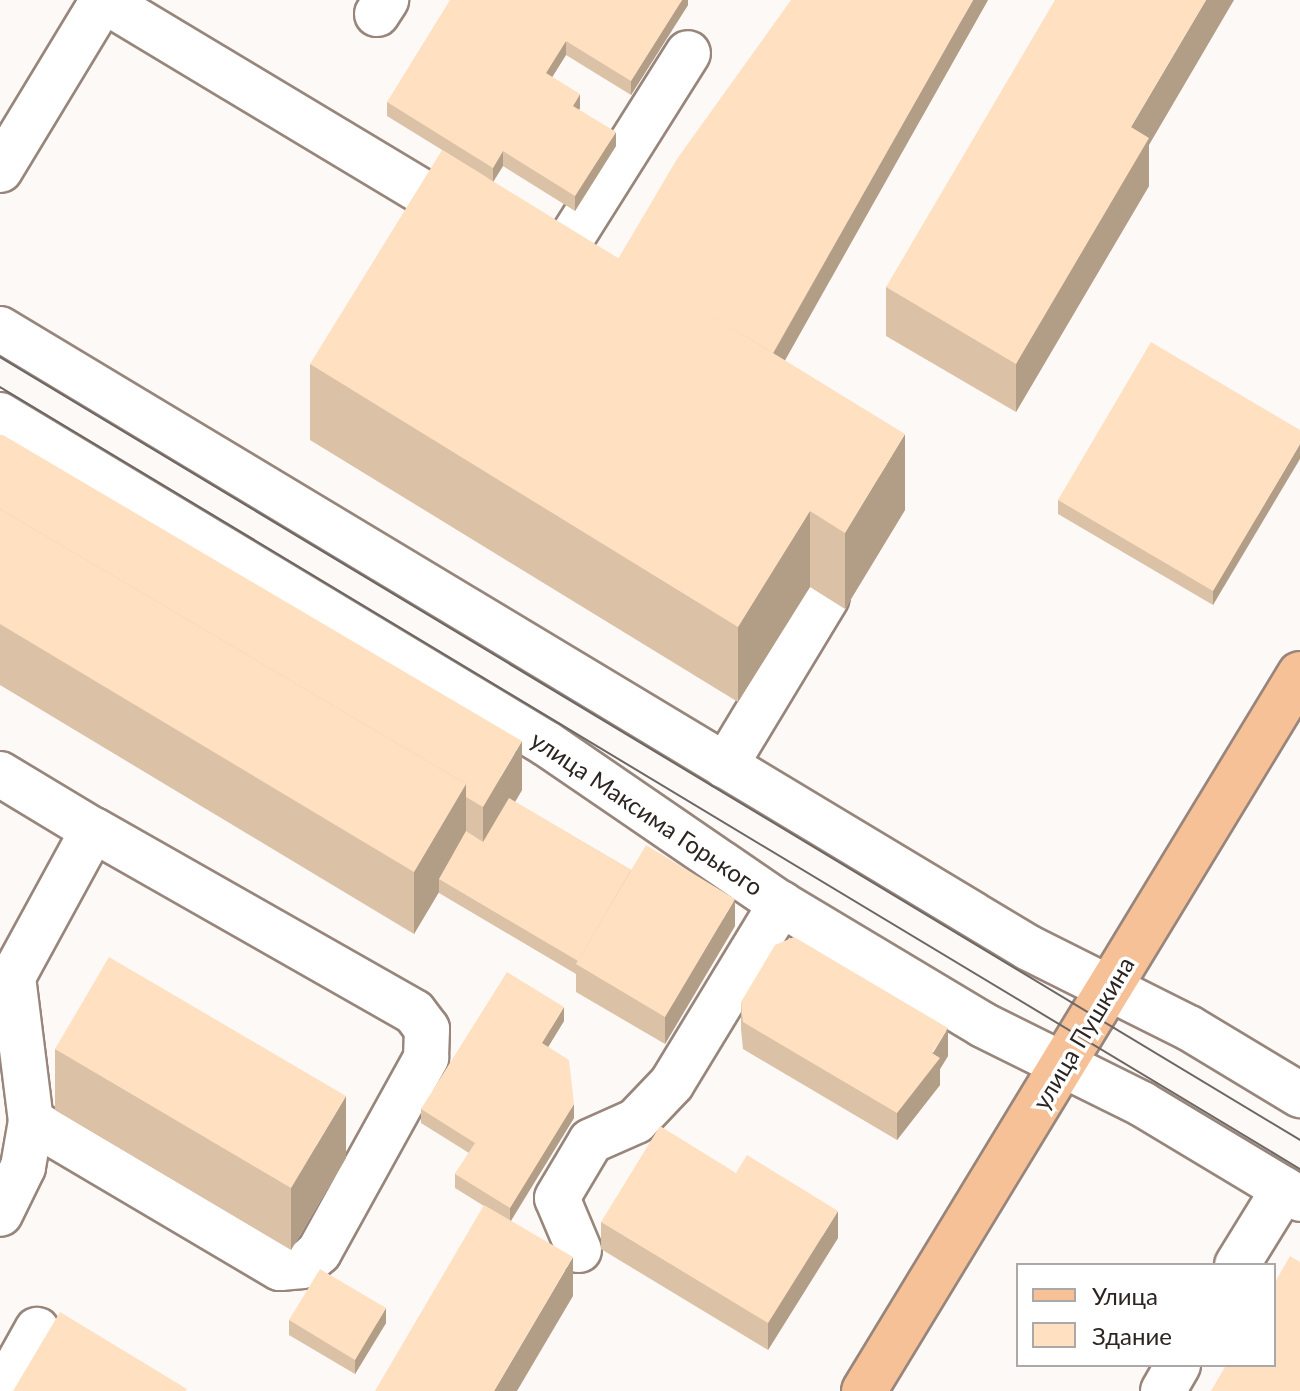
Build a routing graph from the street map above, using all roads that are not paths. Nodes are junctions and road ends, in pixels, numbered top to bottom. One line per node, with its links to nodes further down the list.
1 (103, 0): 2 (street); 3 (street)
2 (688, 53)
3 (0, 170)
4 (0, 329): 8 (street)
5 (0, 415): 11 (street, улица Максима Горького)
6 (827, 597): 8 (street)
7 (1300, 674): 12 (main road, улица Пушкина)
8 (725, 766): 12 (street)
9 (0, 774): 10 (street)
10 (93, 830): 15 (street); 15 (street)
11 (781, 904): 13 (street, улица Максима Горького); 18 (street)
12 (1110, 988): 13 (main road, улица Пушкина); 14 (street)
13 (1064, 1064): 16 (street, улица Максима Горького); 23 (main road, улица Пушкина)
14 (1300, 1095)
15 (31, 1121): 17 (street)
16 (1292, 1194): 19 (street)
17 (0, 1214)
18 (579, 1250)
19 (1239, 1263)
20 (37, 1330): 22 (street)
21 (1177, 1367): 24 (street)
22 (3, 1391)
23 (864, 1391)
24 (1163, 1391)

